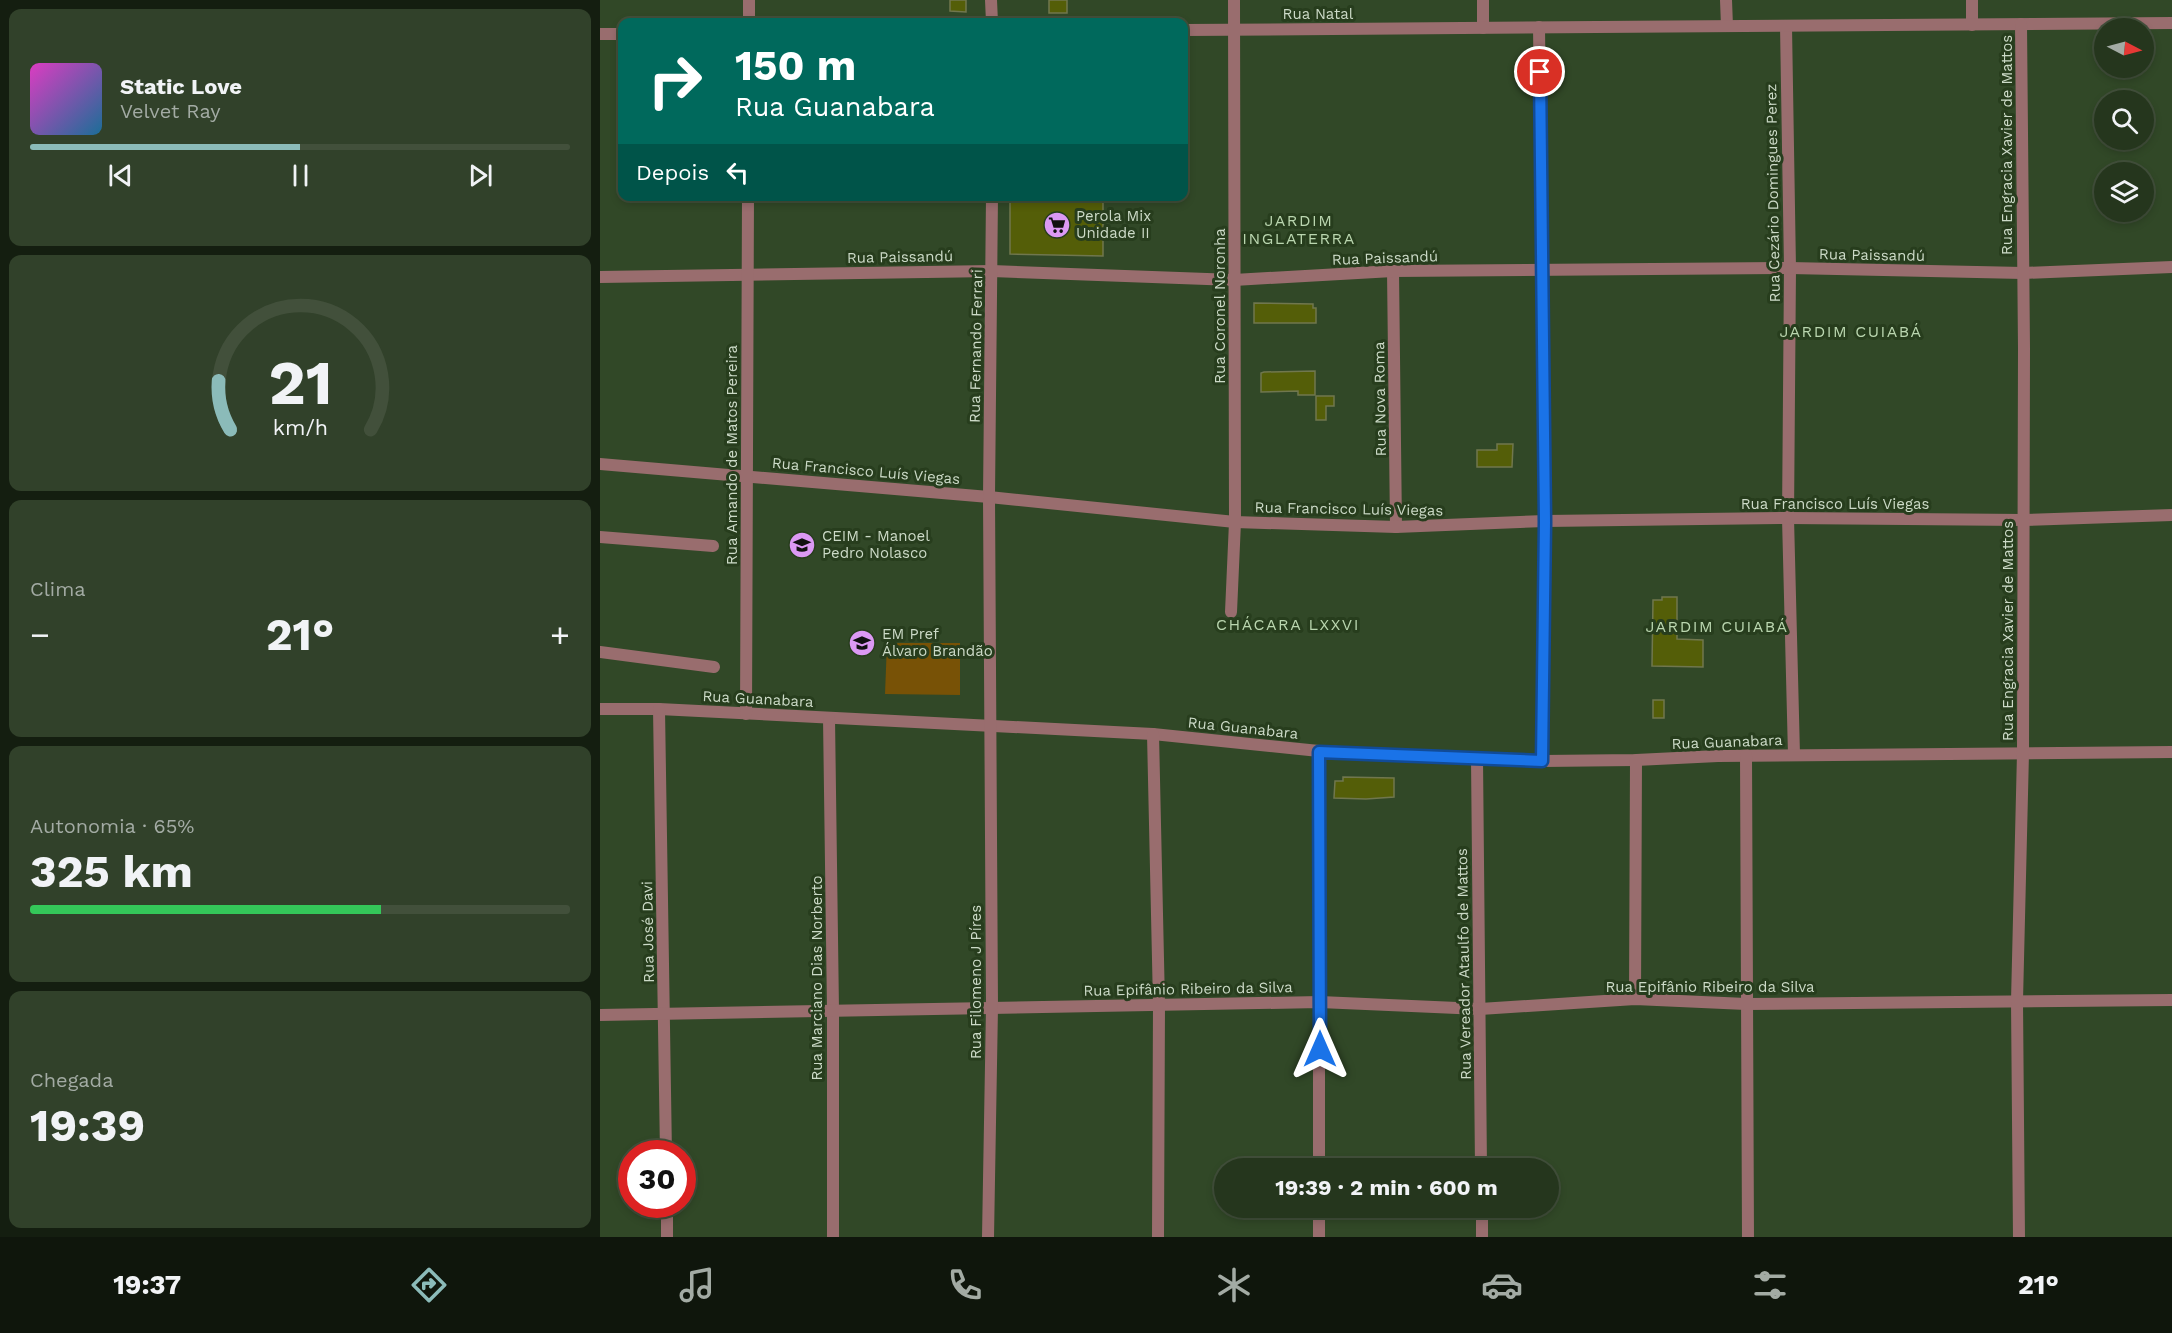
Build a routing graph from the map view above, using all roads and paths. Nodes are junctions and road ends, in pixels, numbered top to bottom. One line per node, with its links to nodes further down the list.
1 (749, 0): 7 (street)
2 (991, 0): 8 (street)
3 (1234, 0): 17 (street, Rua Coronel Noronha)
4 (1483, 0): 15 (street)
5 (1726, 0): 12 (street)
6 (1972, 0): 11 (street)
7 (749, 18)
8 (992, 18)
9 (2172, 23): 10 (street, Rua Natal)
10 (2021, 24): 11 (street, Rua Natal); 27 (street, Rua Engracia Xavier de Mattos)
11 (1972, 25): 13 (street, Rua Natal)
12 (1727, 26): 13 (street, Rua Natal); 14 (street, Rua Natal)
13 (1786, 26): 23 (street, Rua Cezário Domingues Perez)
14 (1539, 27): 15 (street, Rua Natal); 25 (street)
15 (1483, 28): 17 (street, Rua Natal)
16 (1188, 30): 17 (street, Rua Natal)
17 (1234, 30): 30 (street, Rua Coronel Noronha)
18 (600, 34): 19 (street)
19 (618, 34)
20 (748, 201): 28 (street, Rua Amando de Matos Pereira)
21 (992, 201): 26 (street, Rua Fernando Ferrari)
22 (2172, 267): 27 (street, Rua Paissandú)
23 (1790, 268): 25 (street, Rua Paissandú); 27 (street, Rua Paissandú); 35 (street, Rua Cezário Domingues Perez)
24 (1393, 270): 25 (street, Rua Paissandú); 30 (street, Rua Paissandú); 39 (street, Rua Nova Roma)
25 (1542, 270): 38 (street)
26 (992, 271): 28 (street, Rua Paissandú); 30 (street, Rua Paissandú); 33 (street, Rua Fernando Ferrari)
27 (2023, 273): 36 (street, Rua Engracia Xavier de Mattos)
28 (748, 275): 29 (street, Rua Paissandú); 32 (street, Rua Amando de Matos Pereira)
29 (600, 277)
30 (1234, 280): 37 (street, Rua Coronel Noronha)
31 (600, 464): 32 (street, Rua Francisco Luís Viegas)
32 (747, 476): 33 (street, Rua Francisco Luís Viegas); 47 (street, Rua Amando de Matos Pereira)
33 (989, 496): 37 (street, Rua Francisco Luís Viegas); 49 (street, Rua Fernando Ferrari)
34 (2172, 515): 36 (street, Rua Francisco Luís Viegas)
35 (1788, 518): 36 (street, Rua Francisco Luís Viegas); 38 (street, Rua Francisco Luís Viegas); 55 (street, Rua Cezário Domingues Perez)
36 (2023, 520): 53 (street, Rua Engracia Xavier de Mattos)
37 (1235, 522): 39 (street, Rua Francisco Luís Viegas); 42 (street, Rua Coronel Noronha)
38 (1545, 522): 39 (street, Rua Francisco Luís Viegas); 58 (street)
39 (1396, 527)
40 (600, 537): 41 (street)
41 (713, 546)
42 (1231, 612)
43 (600, 652): 44 (street)
44 (714, 667)
45 (600, 708): 46 (street, Rua Guanabara)
46 (658, 709): 47 (street, Rua Guanabara); 68 (street, Rua José Davi)
47 (747, 714): 48 (street, Rua Guanabara)
48 (829, 718): 49 (street, Rua Guanabara); 67 (street, Rua Marciano Dias Norberto)
49 (989, 727): 50 (street, Rua Guanabara); 65 (street, Rua Filomeno J Píres)
50 (1153, 734): 51 (street, Rua Guanabara); 63 (street)
51 (1319, 752): 56 (street, Rua Guanabara); 62 (street)
52 (2172, 752): 53 (street, Rua Guanabara)
53 (2023, 753): 55 (street, Rua Guanabara); 61 (street, Rua Engracia Xavier de Mattos)
54 (1746, 755): 55 (street, Rua Guanabara); 57 (street, Rua Guanabara); 64 (street)
55 (1794, 755)
56 (1477, 759): 58 (street, Rua Guanabara); 66 (street, Rua Vereador Ataulfo de Mattos)
57 (1636, 760): 58 (street, Rua Guanabara); 59 (street)
58 (1542, 761)
59 (1635, 999): 64 (street, Rua Epifânio Ribeiro da Silva); 66 (street, Rua Epifânio Ribeiro da Silva)
60 (2172, 1000): 61 (street, Rua Epifânio Ribeiro da Silva)
61 (2017, 1001): 64 (street, Rua Epifânio Ribeiro da Silva); 83 (street, Rua Engracia Xavier de Mattos)
62 (1320, 1002): 63 (street, Rua Epifânio Ribeiro da Silva); 66 (street, Rua Epifânio Ribeiro da Silva); 71 (street)
63 (1159, 1004): 65 (street, Rua Epifânio Ribeiro da Silva); 79 (street)
64 (1746, 1004): 82 (street)
65 (992, 1007): 67 (street, Rua Epifânio Ribeiro da Silva); 78 (street, Rua Filomeno J Píres)
66 (1480, 1009): 72 (street, Rua Vereador Ataulfo de Mattos)
67 (833, 1010): 68 (street, Rua Epifânio Ribeiro da Silva); 77 (street, Rua Marciano Dias Norberto)
68 (665, 1012): 69 (street, Rua Epifânio Ribeiro da Silva); 70 (street, Rua José Davi)
69 (600, 1015)
70 (666, 1140)
71 (1319, 1158)
72 (1481, 1158)
73 (667, 1218): 76 (street)
74 (1319, 1218): 80 (street)
75 (1482, 1218): 81 (street)
76 (667, 1237)
77 (833, 1237)
78 (988, 1237)
79 (1158, 1237)
80 (1318, 1237)
81 (1482, 1237)
82 (1748, 1237)
83 (2019, 1237)

